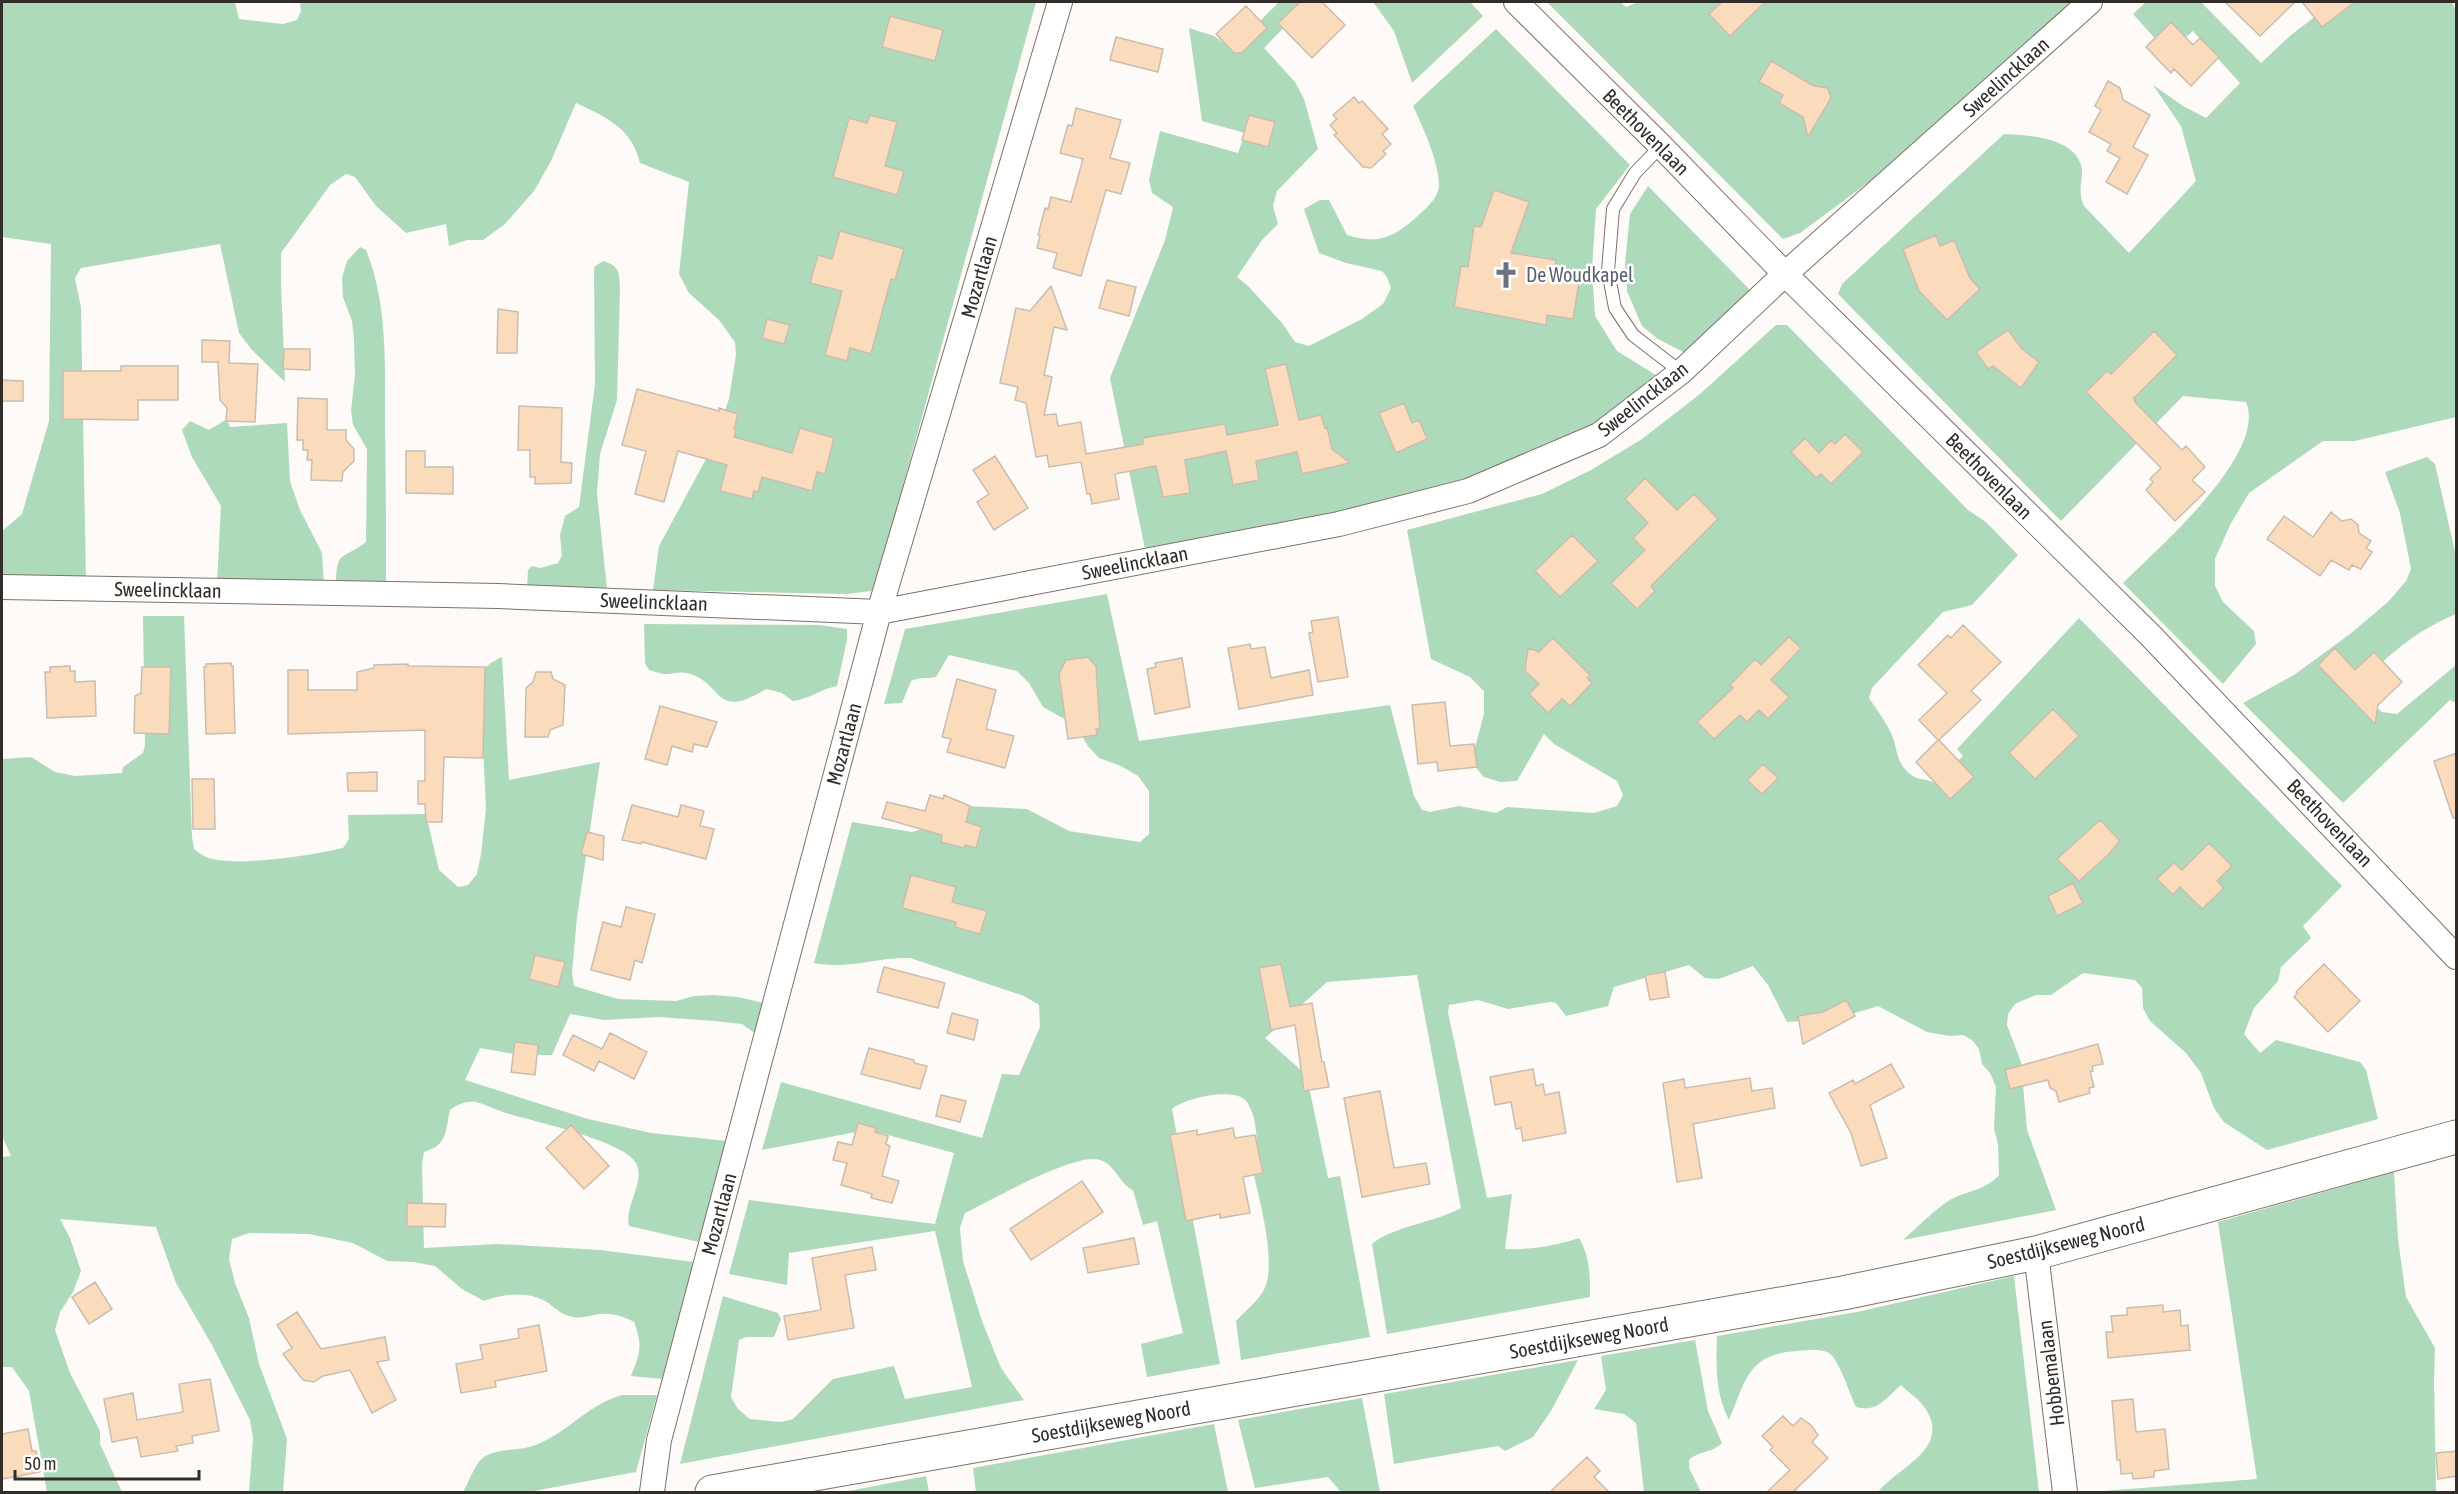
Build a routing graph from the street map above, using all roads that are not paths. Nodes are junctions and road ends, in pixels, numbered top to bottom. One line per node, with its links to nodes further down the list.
1 (1060, 2): 8 (street, Mozartlaan)
2 (1516, 2): 4 (street, Beethovenlaan)
3 (2090, 2): 5 (street, Sweelincklaan)
4 (1661, 146): 5 (street, Beethovenlaan); 6 (lane)
5 (1785, 274): 6 (street, Sweelincklaan); 9 (street, Beethovenlaan)
6 (1681, 372): 8 (street, Sweelincklaan)
7 (2, 587): 8 (street, Sweelincklaan)
8 (879, 612): 12 (street, Mozartlaan)
9 (2457, 957)
10 (2457, 1137): 11 (main road, Soestdijkseweg Noord)
11 (2036, 1253): 13 (main road, Soestdijkseweg Noord); 14 (street, Hobbemalaan)
12 (652, 1492)
13 (712, 1492)
14 (2065, 1492)

